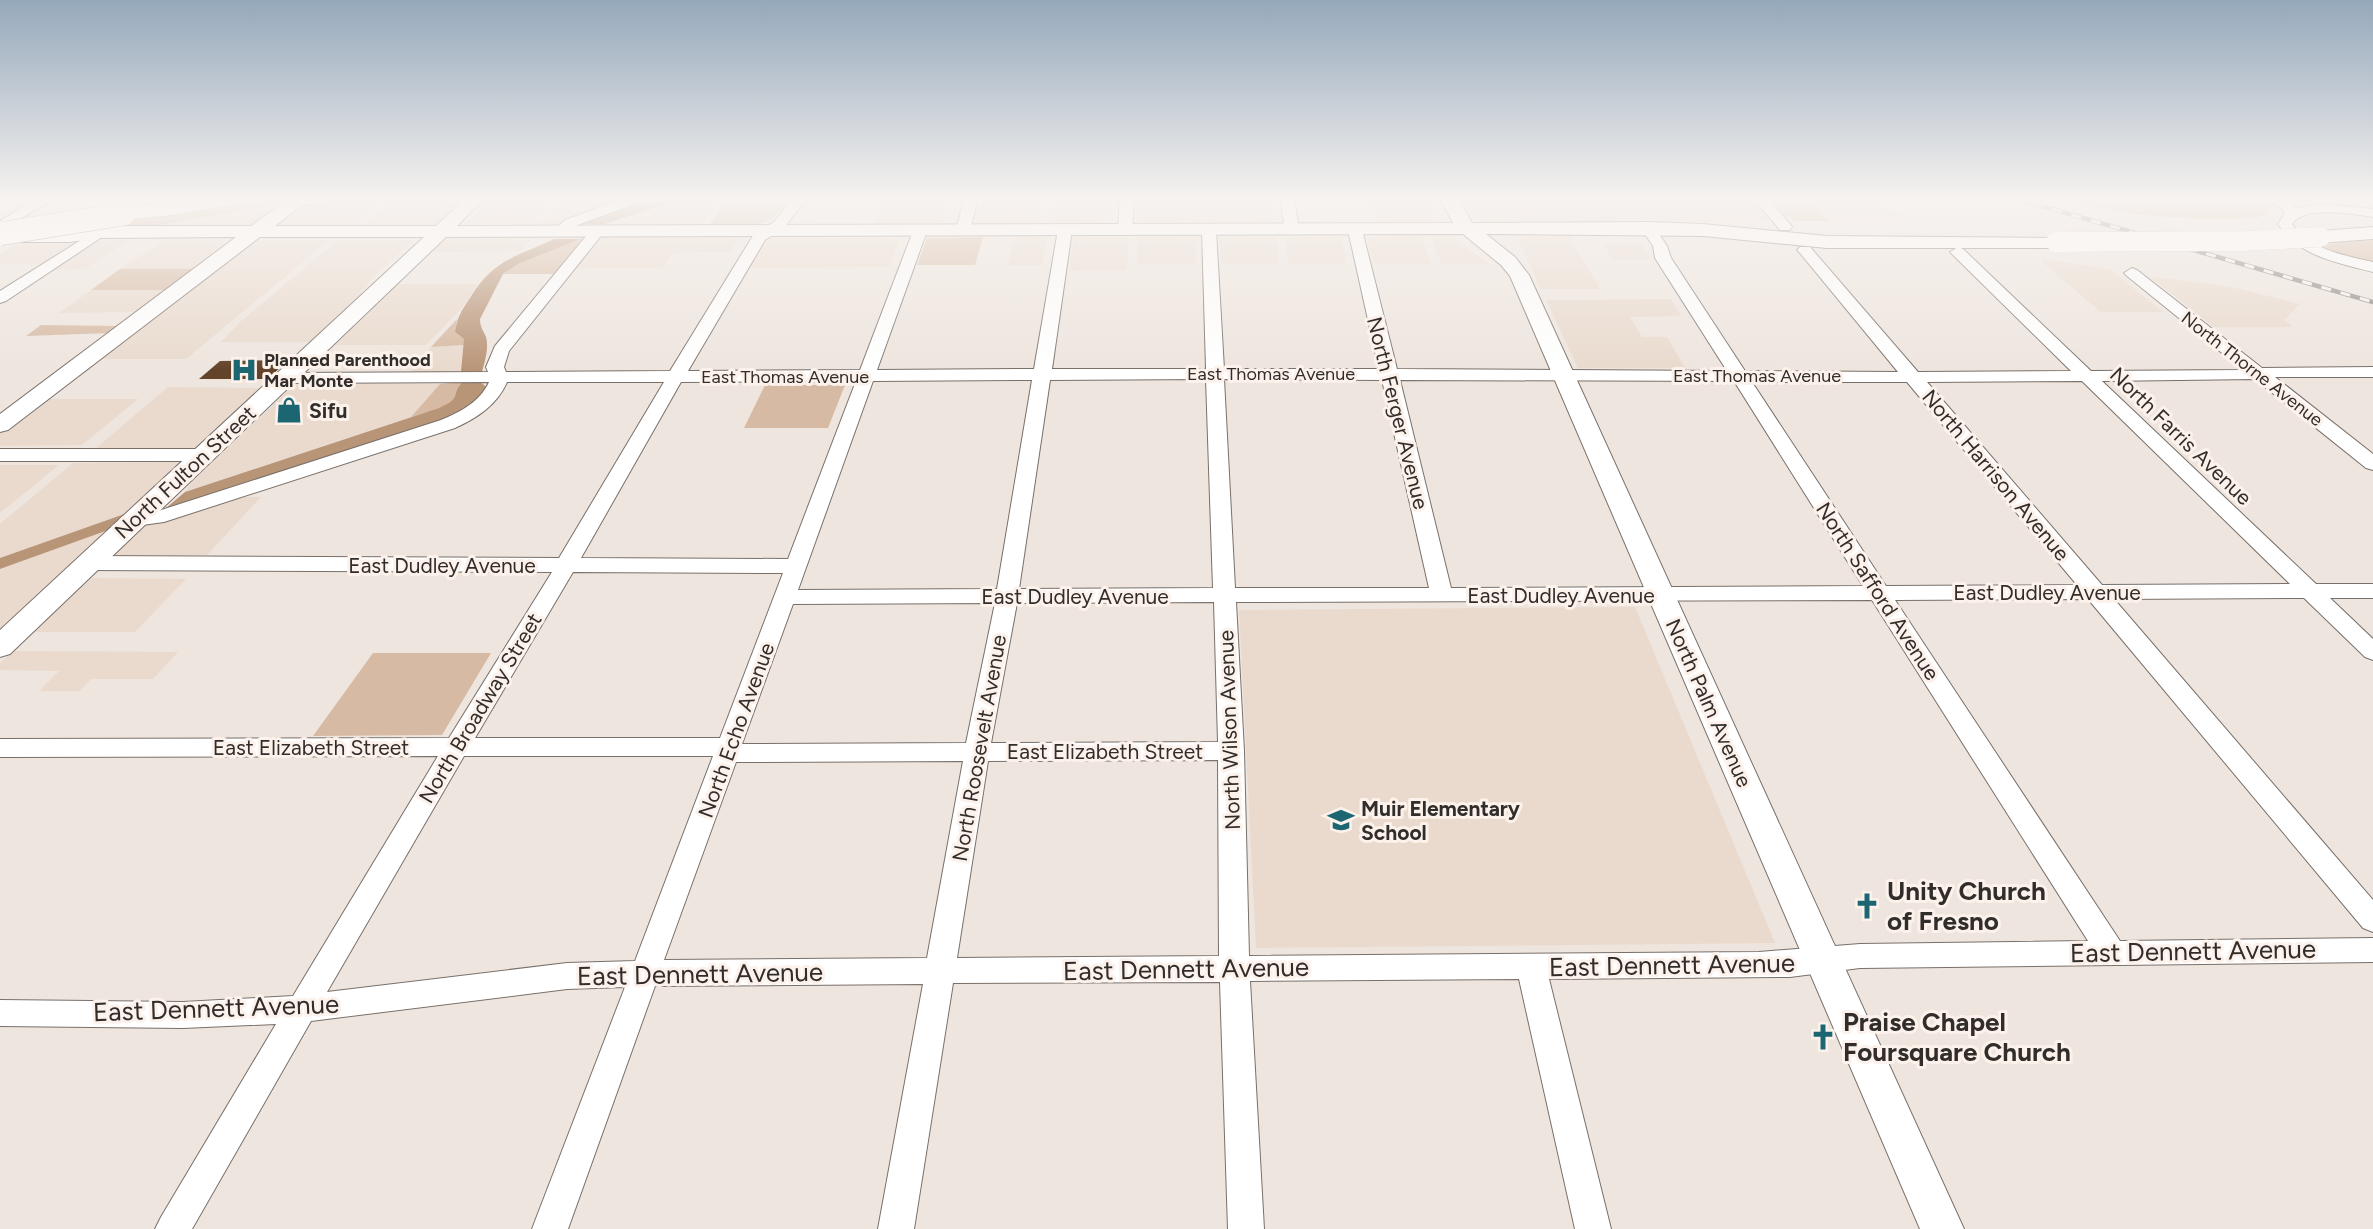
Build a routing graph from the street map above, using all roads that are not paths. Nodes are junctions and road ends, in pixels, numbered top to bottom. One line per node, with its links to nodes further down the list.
1 (65, 255): 19 (street)
2 (224, 255): 33 (main road)
3 (416, 255): 31 (main road, North Fulton Street)
4 (576, 255): 32 (street)
5 (748, 255): 30 (street, North Broadway Street)
6 (911, 255): 26 (street, North Echo Avenue)
7 (1061, 255): 23 (street, North Roosevelt Avenue)
8 (1210, 255): 21 (street, North Wilson Avenue)
9 (1361, 255): 24 (street, North Ferger Avenue)
10 (1501, 255): 18 (main road, North Palm Avenue)
11 (1518, 255): 18 (main road)
12 (1662, 255): 27 (street, North Safford Avenue)
13 (1810, 255): 28 (street, North Harrison Avenue)
14 (1961, 255): 29 (street, North Farris Avenue)
15 (2332, 255): 16 (street)
16 (2373, 267)
17 (2132, 273): 22 (street, North Thorne Avenue)
18 (1519, 275): 25 (main road, North Palm Avenue)
19 (0, 298)
20 (2373, 372): 22 (street, East Thomas Avenue)
21 (1214, 374): 23 (street, East Thomas Avenue); 24 (street, East Thomas Avenue); 46 (street, North Wilson Avenue)
22 (2258, 374): 29 (street, East Thomas Avenue); 36 (street, North Thorne Avenue)
23 (1042, 375): 26 (street, East Thomas Avenue); 49 (street, North Roosevelt Avenue)
24 (1388, 375): 25 (street, East Thomas Avenue); 47 (street, North Ferger Avenue)
25 (1563, 375): 27 (street, East Thomas Avenue); 45 (main road, North Palm Avenue)
26 (867, 376): 30 (street, East Thomas Avenue); 40 (street, North Echo Avenue)
27 (1738, 376): 28 (street, East Thomas Avenue); 43 (street, North Safford Avenue)
28 (1914, 376): 29 (street, East Thomas Avenue); 41 (street, North Harrison Avenue)
29 (2087, 376): 44 (street, North Farris Avenue)
30 (674, 377): 32 (street, East Thomas Avenue); 39 (street, North Broadway Street)
31 (284, 378): 32 (street, East Thomas Avenue); 34 (main road, North Fulton Street)
32 (500, 378): 37 (street)
33 (0, 425)
34 (205, 454): 35 (street); 37 (main road, North Fulton Street)
35 (0, 455)
36 (2373, 464)
37 (140, 515): 38 (main road, North Fulton Street)
38 (88, 563): 39 (street, East Dudley Avenue); 50 (main road, North Fulton Street)
39 (566, 566): 40 (street, East Dudley Avenue); 52 (street, North Broadway Street)
40 (796, 566): 48 (street, North Echo Avenue)
41 (2092, 591): 43 (street, East Dudley Avenue); 44 (street, East Dudley Avenue); 57 (street, North Harrison Avenue)
42 (2373, 591): 44 (street, East Dudley Avenue)
43 (1879, 592): 45 (street, East Dudley Avenue); 59 (street, North Safford Avenue)
44 (2310, 592): 51 (street, North Farris Avenue)
45 (1661, 594): 47 (street, East Dudley Avenue); 60 (main road, North Palm Avenue)
46 (1225, 596): 47 (street, East Dudley Avenue); 49 (street, East Dudley Avenue); 55 (street, North Wilson Avenue)
47 (1442, 596)
48 (785, 597): 49 (street, East Dudley Avenue); 54 (street, North Echo Avenue)
49 (1007, 597): 56 (street, North Roosevelt Avenue)
50 (0, 647)
51 (2373, 652)
52 (456, 747): 53 (street, East Elizabeth Street); 54 (street, East Elizabeth Street); 65 (street, North Broadway Street)
53 (0, 748)
54 (729, 750): 56 (street, East Elizabeth Street); 64 (street, North Echo Avenue)
55 (1231, 751): 56 (street, East Elizabeth Street); 62 (street, North Wilson Avenue)
56 (978, 752): 63 (street, North Roosevelt Avenue)
57 (2373, 920)
58 (2373, 950): 59 (street, East Dennett Avenue)
59 (2111, 952): 60 (street, East Dennett Avenue)
60 (1822, 960): 61 (street, East Dennett Avenue); 72 (main road, North Palm Avenue)
61 (1531, 967): 62 (street, East Dennett Avenue); 71 (street)
62 (1234, 968): 63 (street, East Dennett Avenue); 70 (street, North Wilson Avenue)
63 (939, 972): 64 (street, East Dennett Avenue); 69 (street, North Roosevelt Avenue)
64 (645, 973): 65 (street, East Dennett Avenue); 68 (street, North Echo Avenue)
65 (301, 1009): 66 (street, East Dennett Avenue); 67 (street, North Broadway Street)
66 (0, 1013)
67 (173, 1229)
68 (550, 1229)
69 (896, 1229)
70 (1246, 1229)
71 (1593, 1229)
72 (1942, 1229)

